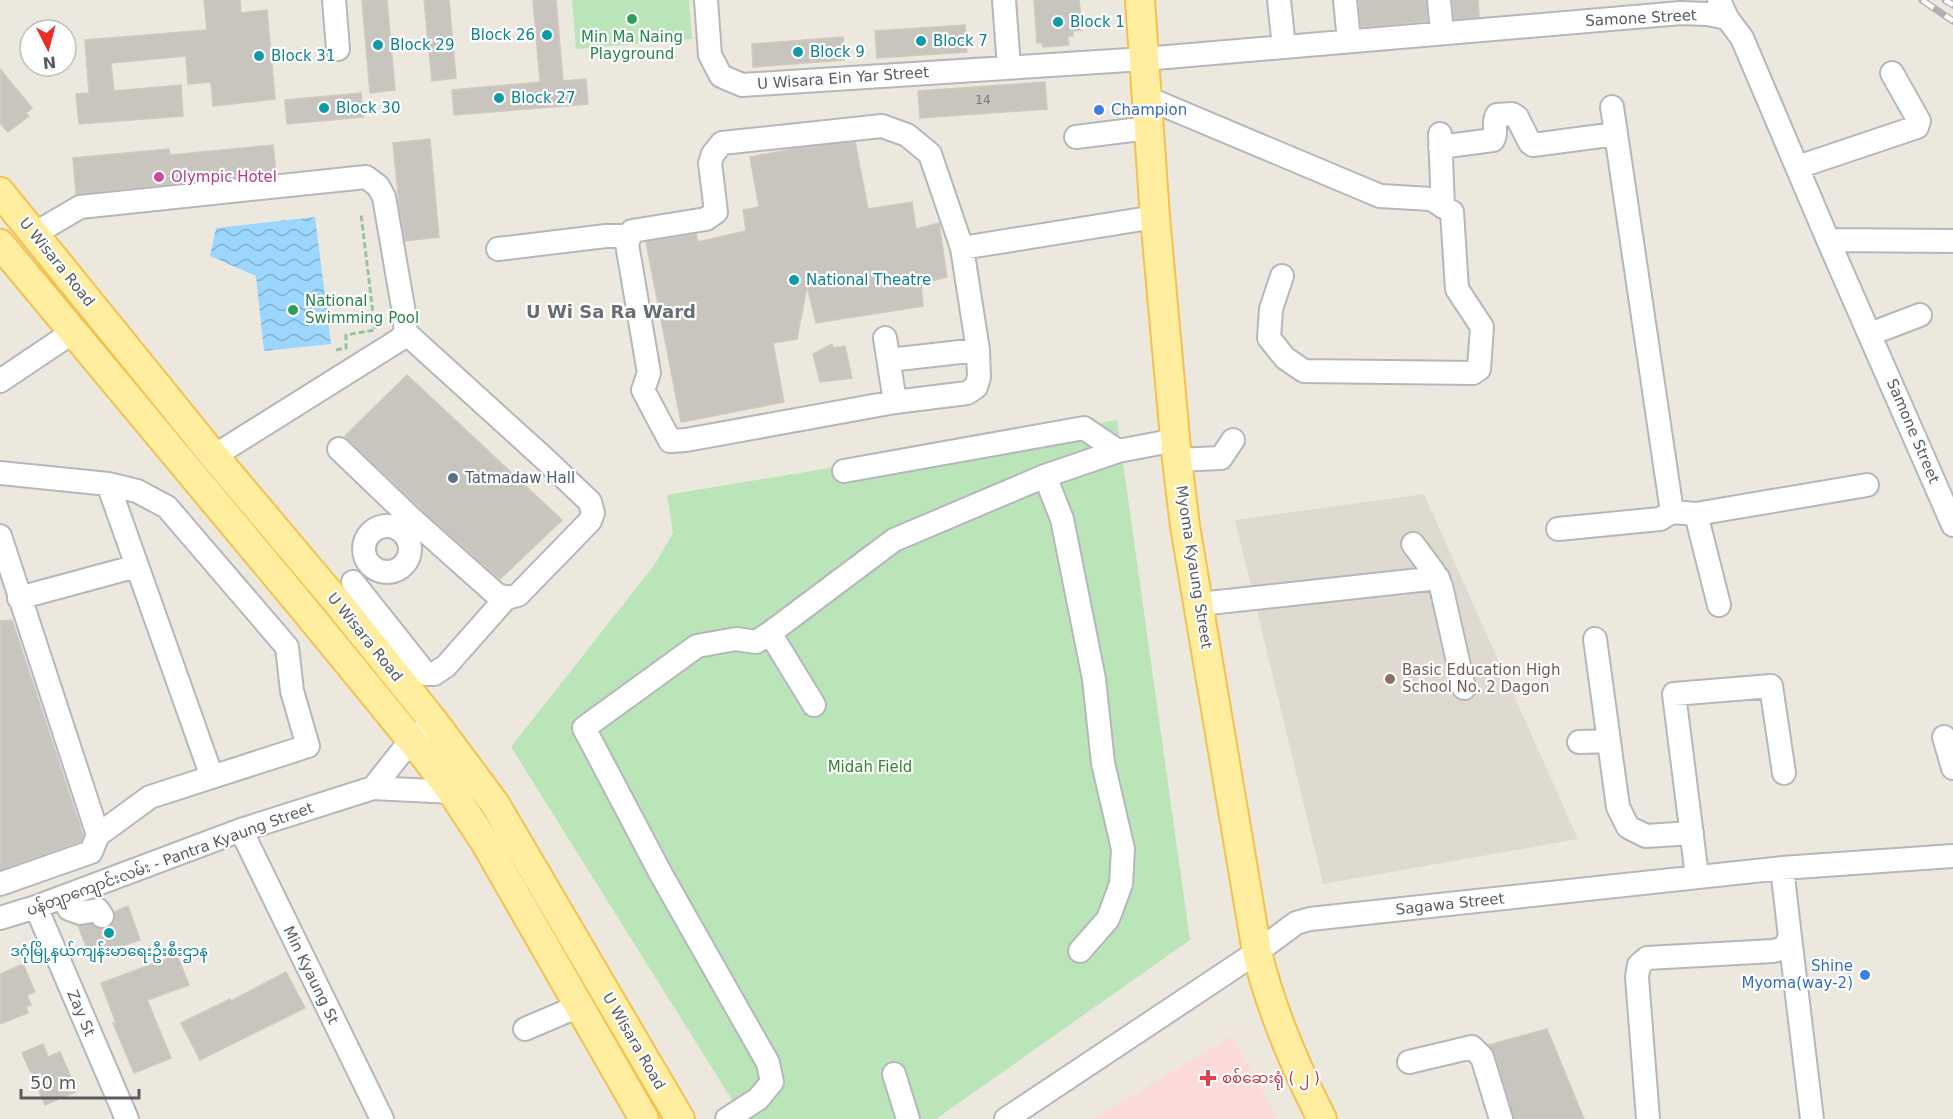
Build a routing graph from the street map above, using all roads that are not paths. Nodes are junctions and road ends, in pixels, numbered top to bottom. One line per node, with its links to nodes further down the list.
1 (334, 0): 12 (street)
2 (706, 0): 14 (street, U Wisara Ein Yar Street)
3 (1004, 0): 14 (street)
4 (1140, 0): 13 (main road, Myoma Kyaung Street)
5 (1279, 0): 11 (street)
6 (1345, 0): 10 (street)
7 (1439, 0): 9 (street)
8 (1723, 9): 9 (street, Samone Street); 21 (street, Samone Street)
9 (1442, 32): 10 (street, Samone Street)
10 (1349, 41): 11 (street, Samone Street)
11 (1284, 47): 13 (street, Samone Street)
12 (338, 49)
13 (1144, 59): 14 (street, U Wisara Ein Yar Street); 16 (main road, Myoma Kyaung Street)
14 (1009, 67)
15 (1893, 73): 21 (street)
16 (1147, 98): 18 (main road, Myoma Kyaung Street); 23 (street)
17 (1612, 107): 19 (street)
18 (1148, 128): 20 (street); 24 (main road, Myoma Kyaung Street)
19 (1616, 134): 23 (street); 53 (street)
20 (1076, 137)
21 (1798, 167): 27 (street, Samone Street)
22 (0, 192): 25 (main road, U Wisara Road)
23 (1443, 207): 32 (street)
24 (1155, 217): 30 (street); 43 (main road, Myoma Kyaung Street)
25 (34, 234): 33 (main road, U Wisara Road); 36 (street)
26 (628, 236): 30 (street); 31 (street); 40 (street)
27 (1828, 240): 28 (street); 37 (street, Samone Street)
28 (1953, 241)
29 (0, 244): 35 (main road, U Wisara Road)
30 (962, 248): 38 (street)
31 (498, 249)
32 (1282, 276)
33 (88, 300): 35 (main road); 45 (main road, U Wisara Road)
34 (1920, 315): 37 (street)
35 (68, 326): 39 (street); 46 (main road, U Wisara Road)
36 (406, 333): 45 (street); 65 (street)
37 (1870, 334): 50 (street, Samone Street)
38 (978, 350): 40 (street); 40 (street)
39 (0, 381)
40 (896, 402)
41 (1233, 440): 43 (street)
42 (339, 449): 56 (street)
43 (1176, 450): 44 (street); 66 (main road, Myoma Kyaung Street)
44 (1118, 451): 47 (street); 49 (street)
45 (211, 452): 46 (main road); 63 (main road, U Wisara Road)
46 (184, 465): 68 (main road, U Wisara Road)
47 (844, 471)
48 (0, 473): 51 (street)
49 (1045, 476): 69 (street); 98 (street)
50 (1944, 478): 55 (street, Samone Street)
51 (108, 484): 60 (street); 80 (street)
52 (1867, 485): 54 (street)
53 (1672, 512): 54 (street); 57 (street)
54 (1696, 514): 67 (street)
55 (1953, 525)
56 (408, 526): 61 (street); 61 (street); 65 (street)
57 (1558, 529)
58 (0, 536): 64 (street)
59 (1413, 544): 62 (street)
60 (137, 566): 64 (street); 80 (street)
61 (371, 566): 63 (street)
62 (1438, 578): 66 (street); 71 (street)
63 (340, 587): 65 (street); 68 (main road); 73 (main road, U Wisara Road)
64 (19, 598): 86 (street)
65 (506, 598)
66 (1200, 604): 99 (main road, Myoma Kyaung Street)
67 (1719, 605)
68 (305, 610): 75 (main road, U Wisara Road)
69 (770, 633): 72 (street); 109 (street)
70 (1595, 639): 76 (street)
71 (1464, 688)
72 (814, 705)
73 (434, 722): 75 (street); 81 (main road, U Wisara Road)
74 (1944, 737): 78 (street)
75 (411, 740): 82 (street); 83 (main road, U Wisara Road)
76 (1609, 741): 77 (street); 85 (street)
77 (1579, 742)
78 (1953, 768)
79 (1784, 773): 85 (street)
80 (212, 777): 86 (street)
81 (480, 784): 83 (street); 89 (main road, U Wisara Road)
82 (374, 788): 83 (street); 84 (street, ပန်တျာကျောင်းလမ်း - Pantra Kyaung Street)
83 (452, 792): 92 (main road, U Wisara Road)
84 (241, 830): 93 (street, ပန်တျာကျောင်းလမ်း - Pantra Kyaung Street); 106 (street, Min Kyaung St)
85 (1692, 833): 90 (street)
86 (98, 835): 91 (street)
87 (1953, 856): 88 (street, Sagawa Street)
88 (1782, 868): 90 (street, Sagawa Street); 97 (street)
89 (534, 870): 92 (main road); 100 (main road, U Wisara Road)
90 (1697, 876): 99 (street, Sagawa Street)
91 (0, 884)
92 (510, 886): 101 (main road, U Wisara Road)
93 (63, 897): 94 (street, ပန်တျာကျောင်းလမ်း - Pantra Kyaung Street); 95 (street)
94 (36, 907): 96 (street, ပန်တျာကျောင်းလမ်း - Pantra Kyaung Street); 105 (street, Zay St)
95 (102, 916)
96 (0, 918)
97 (1790, 937): 114 (street); 115 (street)
98 (1080, 951)
99 (1257, 952): 111 (street, Sagawa Street); 112 (main road, Myoma Kyaung Street)
100 (604, 990): 101 (main road); 108 (main road, U Wisara Road)
101 (579, 1006): 102 (street); 107 (main road, U Wisara Road)
102 (525, 1029)
103 (1409, 1062): 113 (street)
104 (894, 1074): 110 (street)
105 (127, 1119)
106 (382, 1119)
107 (644, 1119)
108 (680, 1119)
109 (727, 1119)
110 (908, 1119)
111 (1006, 1119)
112 (1322, 1119)
113 (1501, 1119)
114 (1648, 1119)
115 (1812, 1119)

